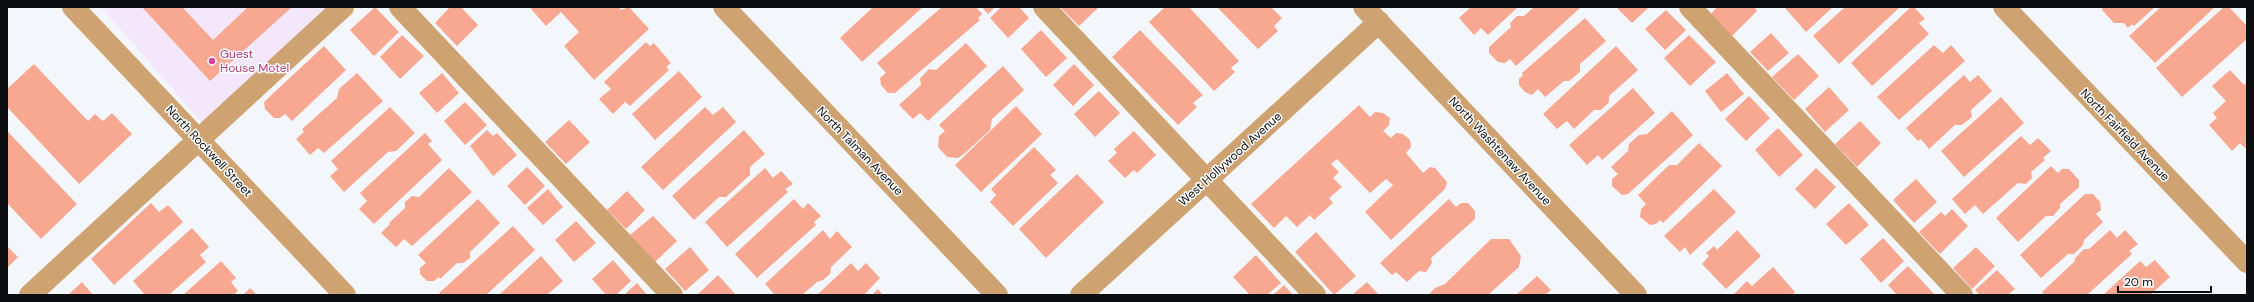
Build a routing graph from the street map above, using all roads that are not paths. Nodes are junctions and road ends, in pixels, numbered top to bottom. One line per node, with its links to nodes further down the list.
1 (73, 7): 9 (street, North Rockwell Street)
2 (343, 7): 9 (street)
3 (400, 7): 14 (street)
4 (724, 7): 15 (street, North Talman Avenue)
5 (1044, 7): 10 (street)
6 (1690, 7): 19 (street)
7 (2004, 7): 11 (street, North Fairfield Avenue)
8 (1371, 15): 10 (street, West Hollywood Avenue); 18 (street, North Washtenaw Avenue)
9 (199, 140): 12 (street); 13 (street, North Rockwell Street)
10 (1207, 180): 16 (street, West Hollywood Avenue); 17 (street)
11 (2247, 262)
12 (30, 295)
13 (345, 295)
14 (672, 295)
15 (997, 295)
16 (1081, 295)
17 (1316, 295)
18 (1636, 295)
19 (1962, 295)

